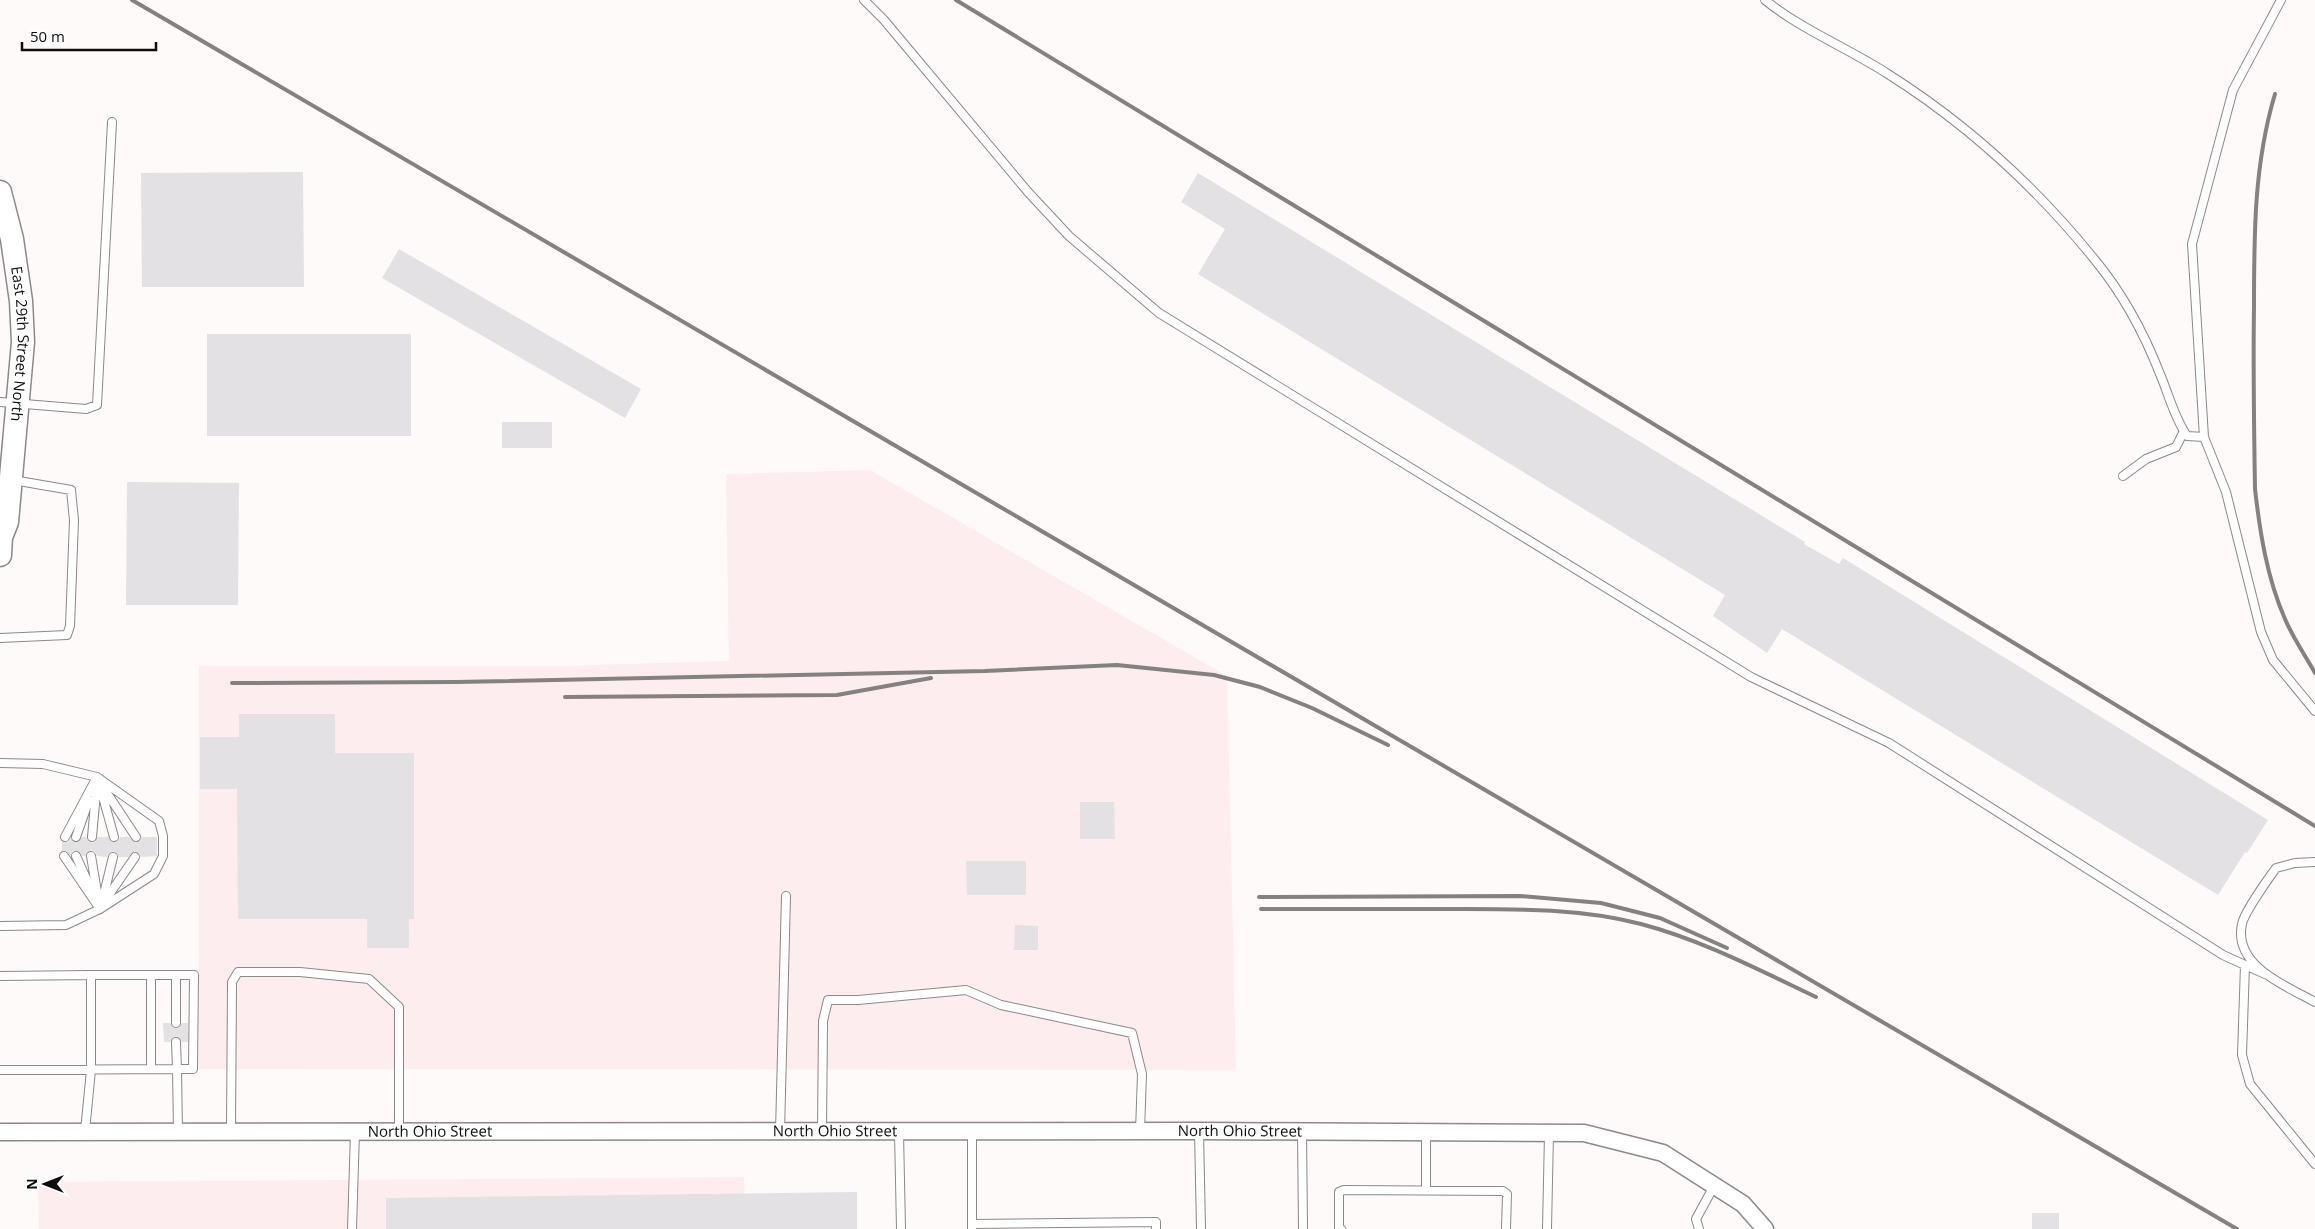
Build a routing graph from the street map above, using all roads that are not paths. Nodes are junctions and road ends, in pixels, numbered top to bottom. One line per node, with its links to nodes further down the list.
1 (864, 0): 30 (lane)
2 (1765, 0): 7 (lane)
3 (2281, 0): 8 (lane)
4 (112, 122): 6 (lane)
5 (0, 192): 6 (street, East 29th Street North)
6 (10, 402): 10 (street, East 29th Street North)
7 (2184, 431): 8 (lane); 9 (lane)
8 (2204, 438): 13 (lane)
9 (2123, 476)
10 (11, 480): 11 (street, East 29th Street North); 12 (lane)
11 (0, 542)
12 (0, 638)
13 (2315, 711)
14 (0, 763): 15 (lane)
15 (97, 777): 16 (lane); 17 (lane); 18 (lane); 19 (lane); 20 (lane); 28 (lane)
16 (65, 837)
17 (76, 837)
18 (92, 837)
19 (114, 837)
20 (136, 837)
21 (64, 856): 28 (lane)
22 (76, 856): 28 (lane)
23 (92, 856): 28 (lane)
24 (113, 857): 28 (lane)
25 (135, 857): 28 (lane)
26 (2315, 862): 31 (lane)
27 (786, 896): 53 (lane)
28 (100, 908): 29 (lane)
29 (0, 926)
30 (2245, 965): 31 (lane); 58 (lane)
31 (2265, 974): 36 (lane)
32 (151, 975): 33 (lane); 35 (lane); 39 (lane)
33 (176, 975): 37 (lane); 40 (lane)
34 (0, 976): 35 (lane)
35 (91, 976): 42 (lane)
36 (2315, 1002)
37 (176, 1023)
38 (176, 1042): 40 (lane)
39 (151, 1069): 40 (lane); 42 (lane)
40 (177, 1069): 49 (lane)
41 (0, 1070): 42 (lane)
42 (92, 1070): 43 (lane)
43 (85, 1131): 48 (street, North Ohio Street); 49 (street, North Ohio Street)
44 (972, 1131): 45 (street, North Ohio Street); 55 (street, North Ohio Street); 61 (lane)
45 (1140, 1131): 46 (street, North Ohio Street); 54 (lane)
46 (1199, 1131): 47 (street, North Ohio Street); 65 (lane)
47 (1302, 1131): 56 (street, North Ohio Street); 66 (lane)
48 (0, 1132)
49 (178, 1132): 50 (street, North Ohio Street)
50 (231, 1132): 51 (street, North Ohio Street); 52 (lane)
51 (354, 1132): 52 (street, North Ohio Street); 62 (lane)
52 (399, 1132): 53 (street, North Ohio Street)
53 (780, 1132): 54 (street, North Ohio Street)
54 (822, 1132): 55 (street, North Ohio Street)
55 (899, 1132): 63 (lane)
56 (1426, 1132): 57 (street, North Ohio Street); 60 (lane)
57 (1549, 1133): 59 (street, North Ohio Street); 69 (lane)
58 (2315, 1164)
59 (1714, 1186): 70 (lane); 71 (street, North Ohio Street)
60 (1426, 1190): 67 (lane); 68 (lane)
61 (972, 1227): 64 (lane)
62 (352, 1229)
63 (901, 1229)
64 (1156, 1229)
65 (1201, 1229)
66 (1302, 1229)
67 (1342, 1229)
68 (1506, 1229)
69 (1547, 1229)
70 (1699, 1229)
71 (1765, 1229)

